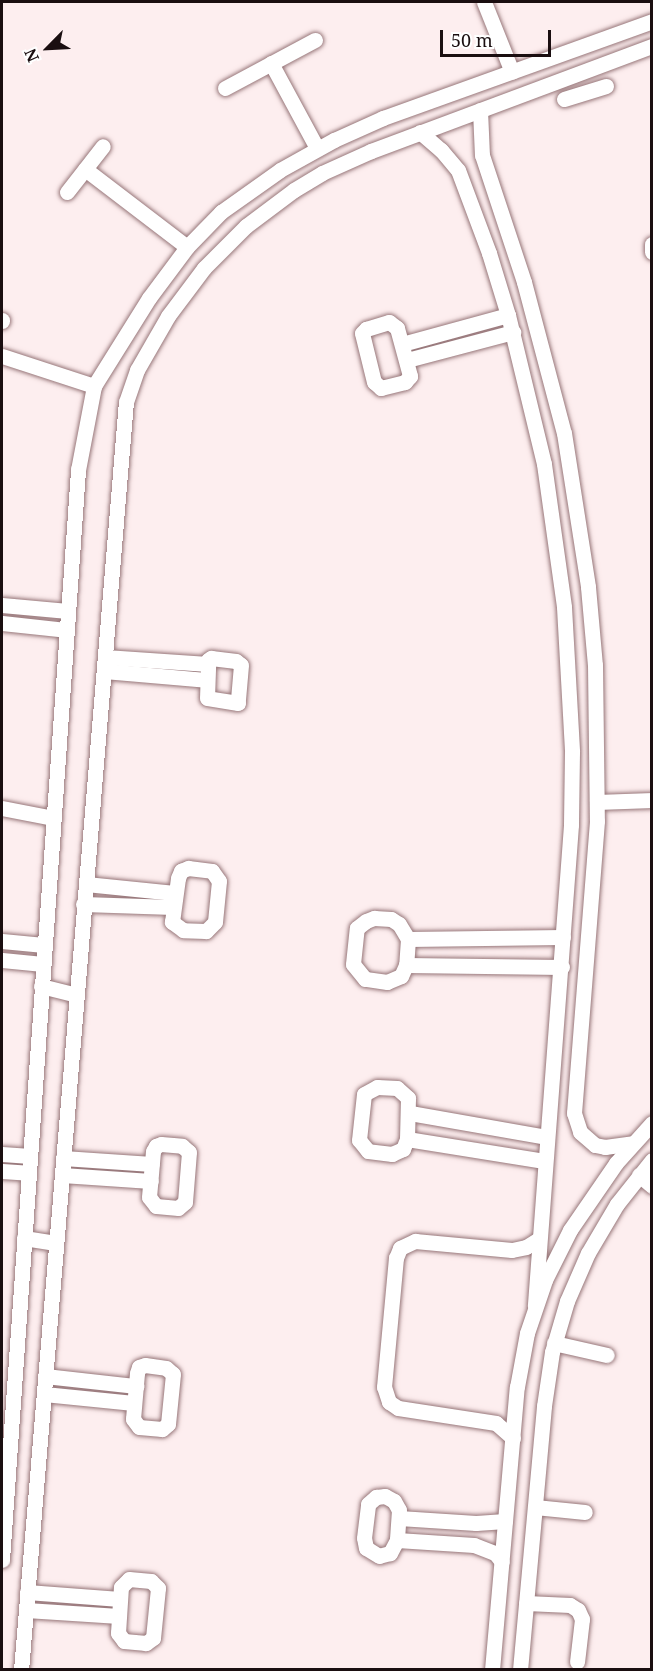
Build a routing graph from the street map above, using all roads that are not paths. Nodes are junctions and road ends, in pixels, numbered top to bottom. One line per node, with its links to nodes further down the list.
1 (484, 2): 6 (street)
2 (651, 21): 6 (street)
3 (315, 40): 5 (street)
4 (651, 46): 7 (street)
5 (271, 63): 9 (street); 15 (street)
6 (512, 72): 15 (street)
7 (580, 72): 10 (street); 12 (street)
8 (606, 86): 10 (street)
9 (225, 88)
10 (586, 92): 11 (street)
11 (564, 99)
12 (480, 110): 13 (street); 37 (street)
13 (420, 132): 19 (street); 23 (street)
14 (103, 146): 16 (street)
15 (317, 148): 17 (street)
16 (85, 169): 18 (street); 21 (street)
17 (250, 190): 19 (street); 21 (street)
18 (68, 192)
19 (267, 208): 33 (street)
20 (651, 244): 22 (street)
21 (187, 247): 28 (street)
22 (651, 252)
23 (508, 315): 24 (street); 25 (street)
24 (513, 332): 27 (street); 42 (street)
25 (402, 344): 27 (street); 27 (street)
26 (2, 356): 28 (street)
27 (407, 360)
28 (94, 386): 30 (street)
29 (2, 605): 30 (street)
30 (68, 611): 32 (street)
31 (2, 623): 32 (street)
32 (66, 630): 39 (street)
33 (104, 664): 34 (street); 35 (street); 40 (street)
34 (208, 664): 35 (street); 35 (street)
35 (206, 680)
36 (651, 800): 37 (street)
37 (597, 802): 41 (street)
38 (2, 808): 39 (street)
39 (53, 818): 47 (street)
40 (86, 884): 43 (street); 43 (street)
41 (592, 899): 42 (street); 58 (street)
42 (567, 900): 44 (street)
43 (83, 904): 53 (street)
44 (563, 937): 45 (street); 51 (street)
45 (408, 939): 50 (street); 50 (street)
46 (2, 941): 47 (street)
47 (45, 945): 49 (street)
48 (2, 960): 49 (street)
49 (43, 964): 52 (street)
50 (406, 964): 51 (street)
51 (562, 967): 56 (street)
52 (41, 986): 53 (street); 60 (street)
53 (76, 996): 61 (street)
54 (410, 1113): 56 (street); 57 (street); 57 (street)
55 (651, 1124): 58 (street)
56 (546, 1137): 63 (street)
57 (407, 1139): 63 (street)
58 (633, 1143): 74 (street)
59 (2, 1154): 60 (street)
60 (30, 1156): 66 (street)
61 (63, 1158): 64 (street); 67 (street)
62 (651, 1160): 68 (street)
63 (544, 1161): 72 (street)
64 (152, 1164): 69 (street); 69 (street)
65 (2, 1171): 66 (street)
66 (28, 1173): 71 (street)
67 (62, 1175): 69 (street); 73 (street)
68 (639, 1175): 70 (street); 75 (street)
69 (150, 1181)
70 (651, 1186)
71 (24, 1238): 73 (street); 77 (street)
72 (539, 1239): 74 (street); 83 (street)
73 (56, 1243): 78 (street)
74 (535, 1306): 83 (street)
75 (554, 1343): 76 (street); 84 (street)
76 (607, 1355)
77 (8, 1372): 80 (street)
78 (45, 1376): 79 (street); 81 (street)
79 (136, 1386): 82 (street); 82 (street)
80 (7, 1391): 89 (street)
81 (44, 1394): 82 (street); 91 (street)
82 (134, 1403)
83 (513, 1438): 87 (street)
84 (535, 1507): 85 (street); 93 (street)
85 (585, 1512)
86 (399, 1518): 87 (street); 88 (street); 88 (street)
87 (505, 1521): 90 (street)
88 (397, 1540): 90 (street)
89 (2, 1560)
90 (502, 1562): 98 (street)
91 (27, 1592): 92 (street); 94 (street)
92 (120, 1599): 95 (street); 95 (street)
93 (526, 1603): 96 (street); 99 (street)
94 (26, 1610): 95 (street); 97 (street)
95 (119, 1616)
96 (578, 1662)
97 (21, 1670)
98 (492, 1670)
99 (520, 1670)

